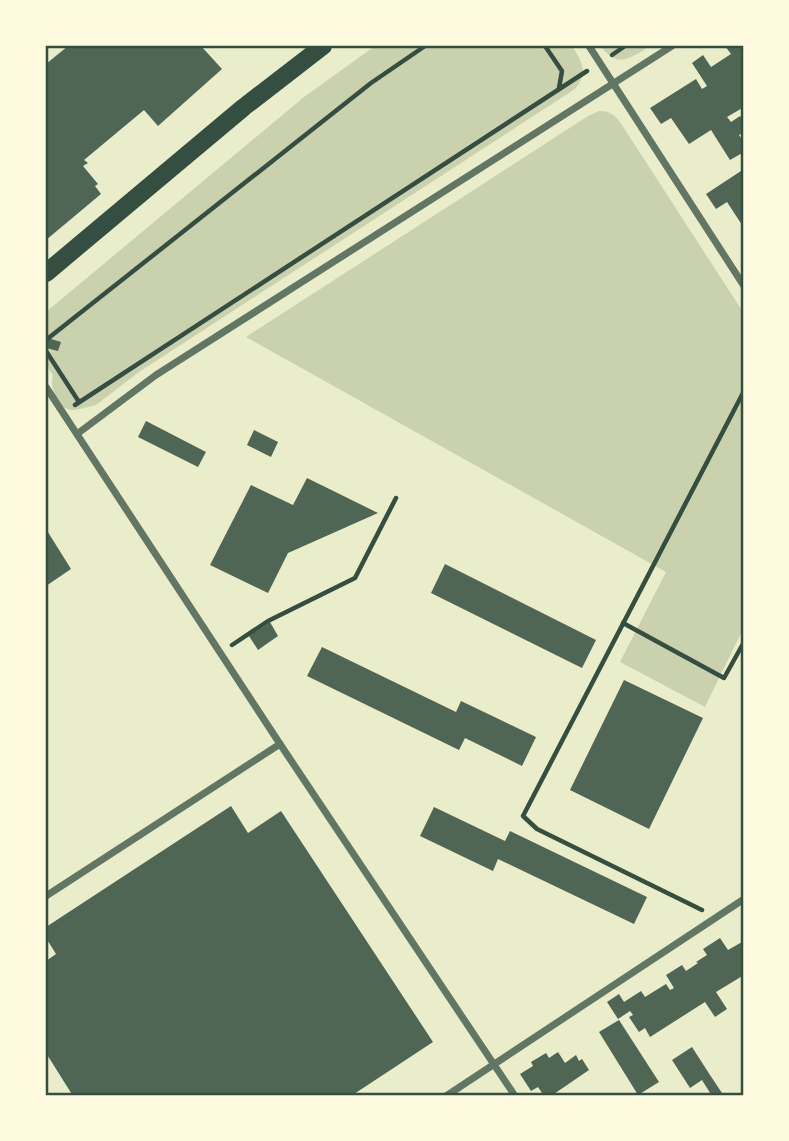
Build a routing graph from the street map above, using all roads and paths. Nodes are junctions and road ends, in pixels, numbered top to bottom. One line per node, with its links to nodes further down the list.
1 (323, 46): 9 (main road)
2 (425, 46): 11 (path)
3 (545, 46): 8 (path)
4 (589, 46): 6 (street)
5 (672, 46): 7 (street)
6 (600, 62): 7 (street); 8 (path)
7 (614, 83): 10 (street); 17 (street)
8 (559, 88): 15 (path)
9 (46, 273)
10 (744, 286)
11 (46, 340)
12 (46, 351): 15 (path)
13 (46, 387): 16 (street)
14 (744, 391): 19 (path)
15 (79, 402): 16 (path)
16 (63, 413): 17 (street)
17 (77, 435): 21 (street)
18 (396, 498): 21 (path)
19 (623, 624): 20 (path); 25 (path)
20 (744, 642)
21 (220, 653): 22 (street)
22 (280, 744): 23 (street); 26 (street)
23 (46, 896)
24 (744, 899): 25 (street)
25 (716, 916): 26 (street)
26 (494, 1064): 27 (street); 28 (street)
27 (446, 1096)
28 (514, 1096)

